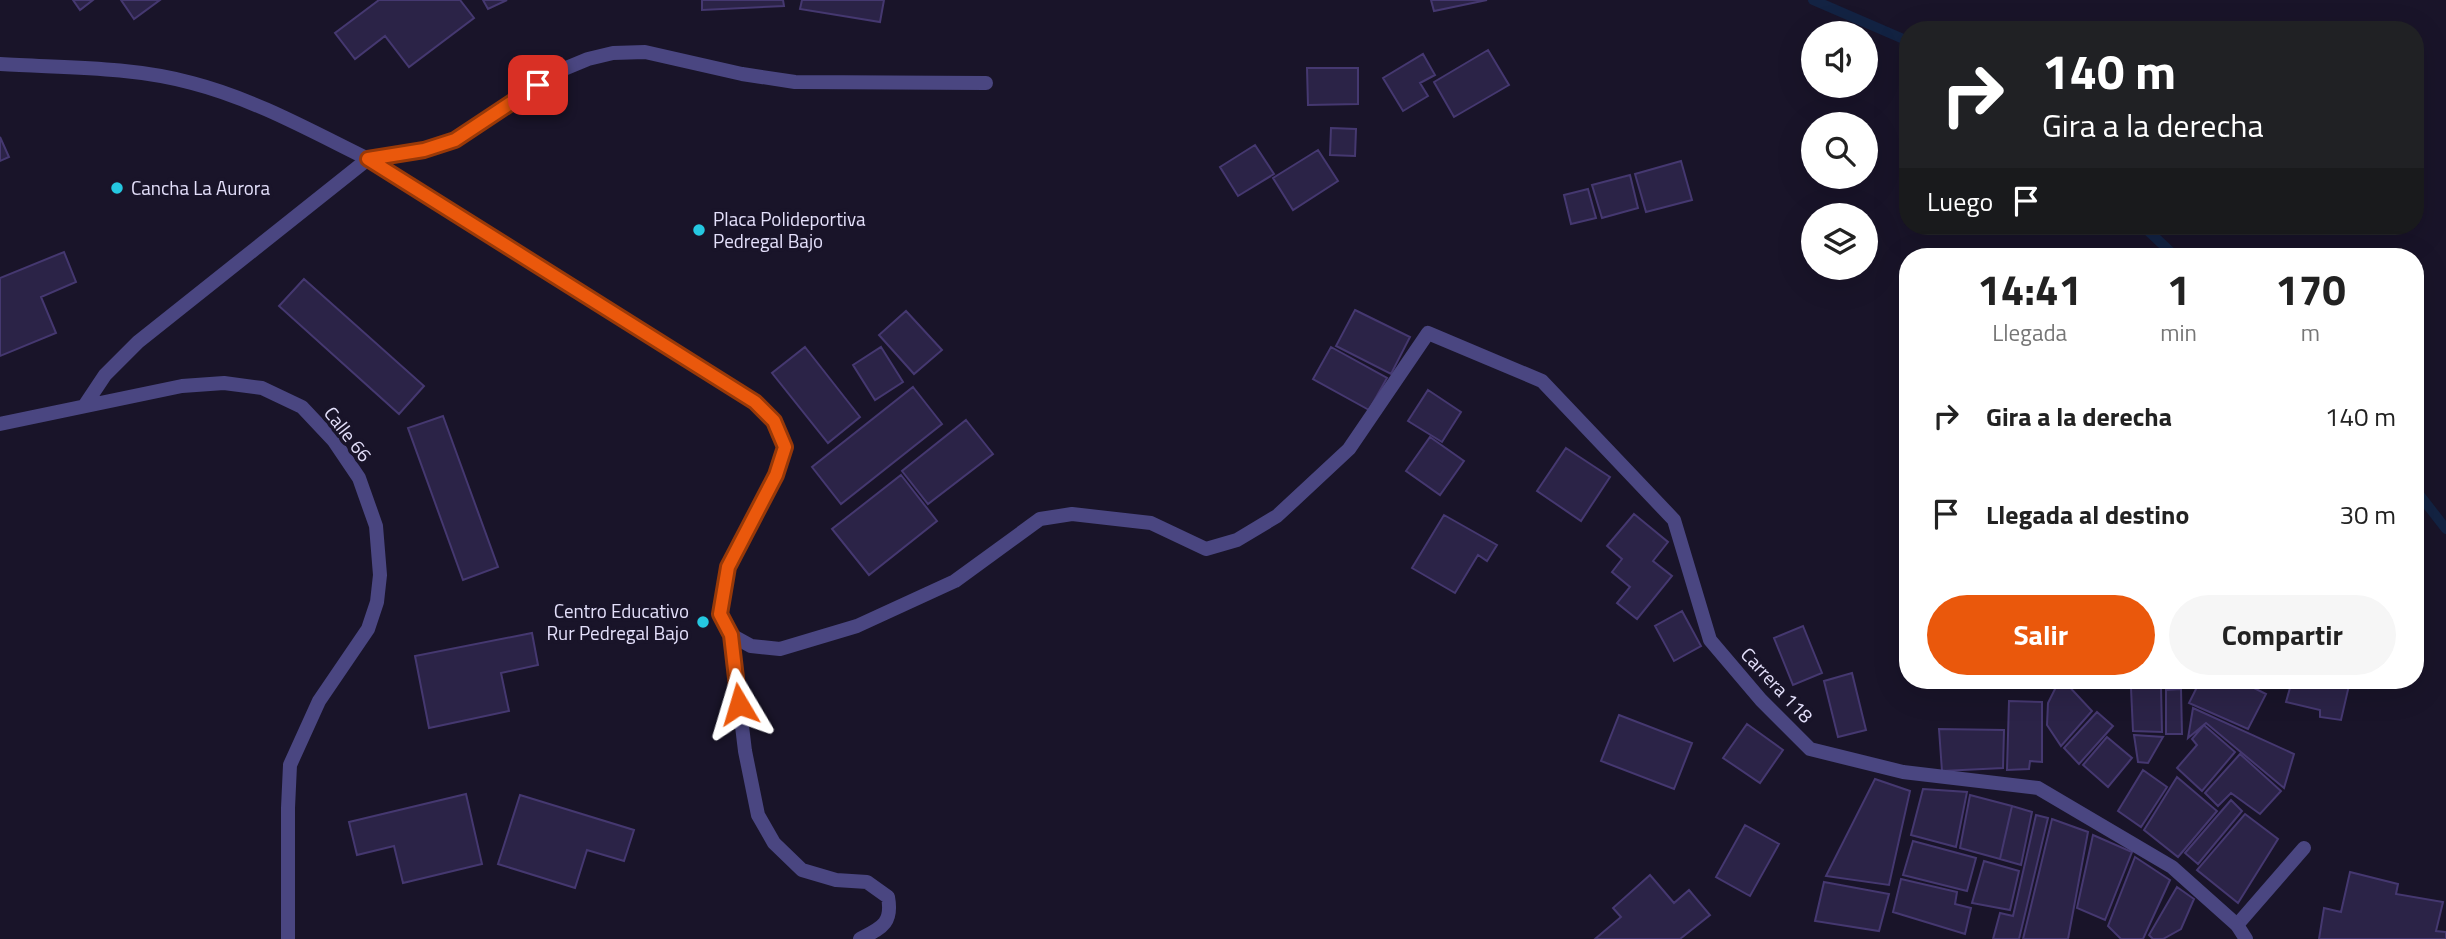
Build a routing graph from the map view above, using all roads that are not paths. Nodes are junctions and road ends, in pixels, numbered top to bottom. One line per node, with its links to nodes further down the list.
1 (0, 64): 3 (street)
2 (986, 83): 3 (street)
3 (368, 159): 4 (street); 6 (street)
4 (85, 405): 5 (street, Calle 66); 9 (street, Calle 66)
5 (0, 424)
6 (731, 635): 8 (street, Carrera 118); 10 (street)
7 (2304, 848): 8 (street)
8 (2237, 925): 11 (street, Carrera 118)
9 (288, 939)
10 (860, 939)
11 (2246, 939)

